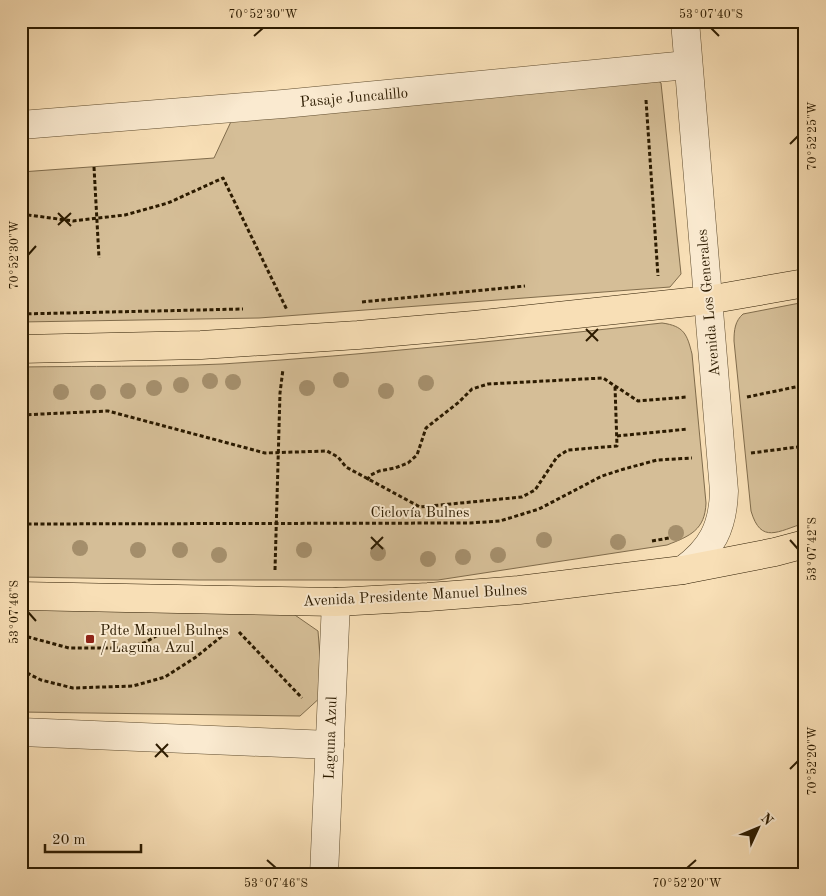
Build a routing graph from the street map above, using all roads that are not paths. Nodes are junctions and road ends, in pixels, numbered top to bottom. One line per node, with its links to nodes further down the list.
1 (684, 21): 2 (street, Avenida Los Generales)
2 (687, 65): 3 (street, Pasaje Juncalillo); 5 (street, Avenida Los Generales)
3 (21, 125)
4 (805, 283): 5 (main road)
5 (708, 300): 6 (main road); 8 (street, Avenida Los Generales)
6 (21, 348)
7 (805, 544): 8 (main road, Avenida Presidente Manuel Bulnes)
8 (683, 570): 10 (main road, Avenida Presidente Manuel Bulnes)
9 (21, 596): 10 (main road, Avenida Presidente Manuel Bulnes)
10 (336, 602): 12 (street, Laguna Azul)
11 (21, 732): 12 (street)
12 (330, 745): 13 (street, Laguna Azul)
13 (324, 875)

